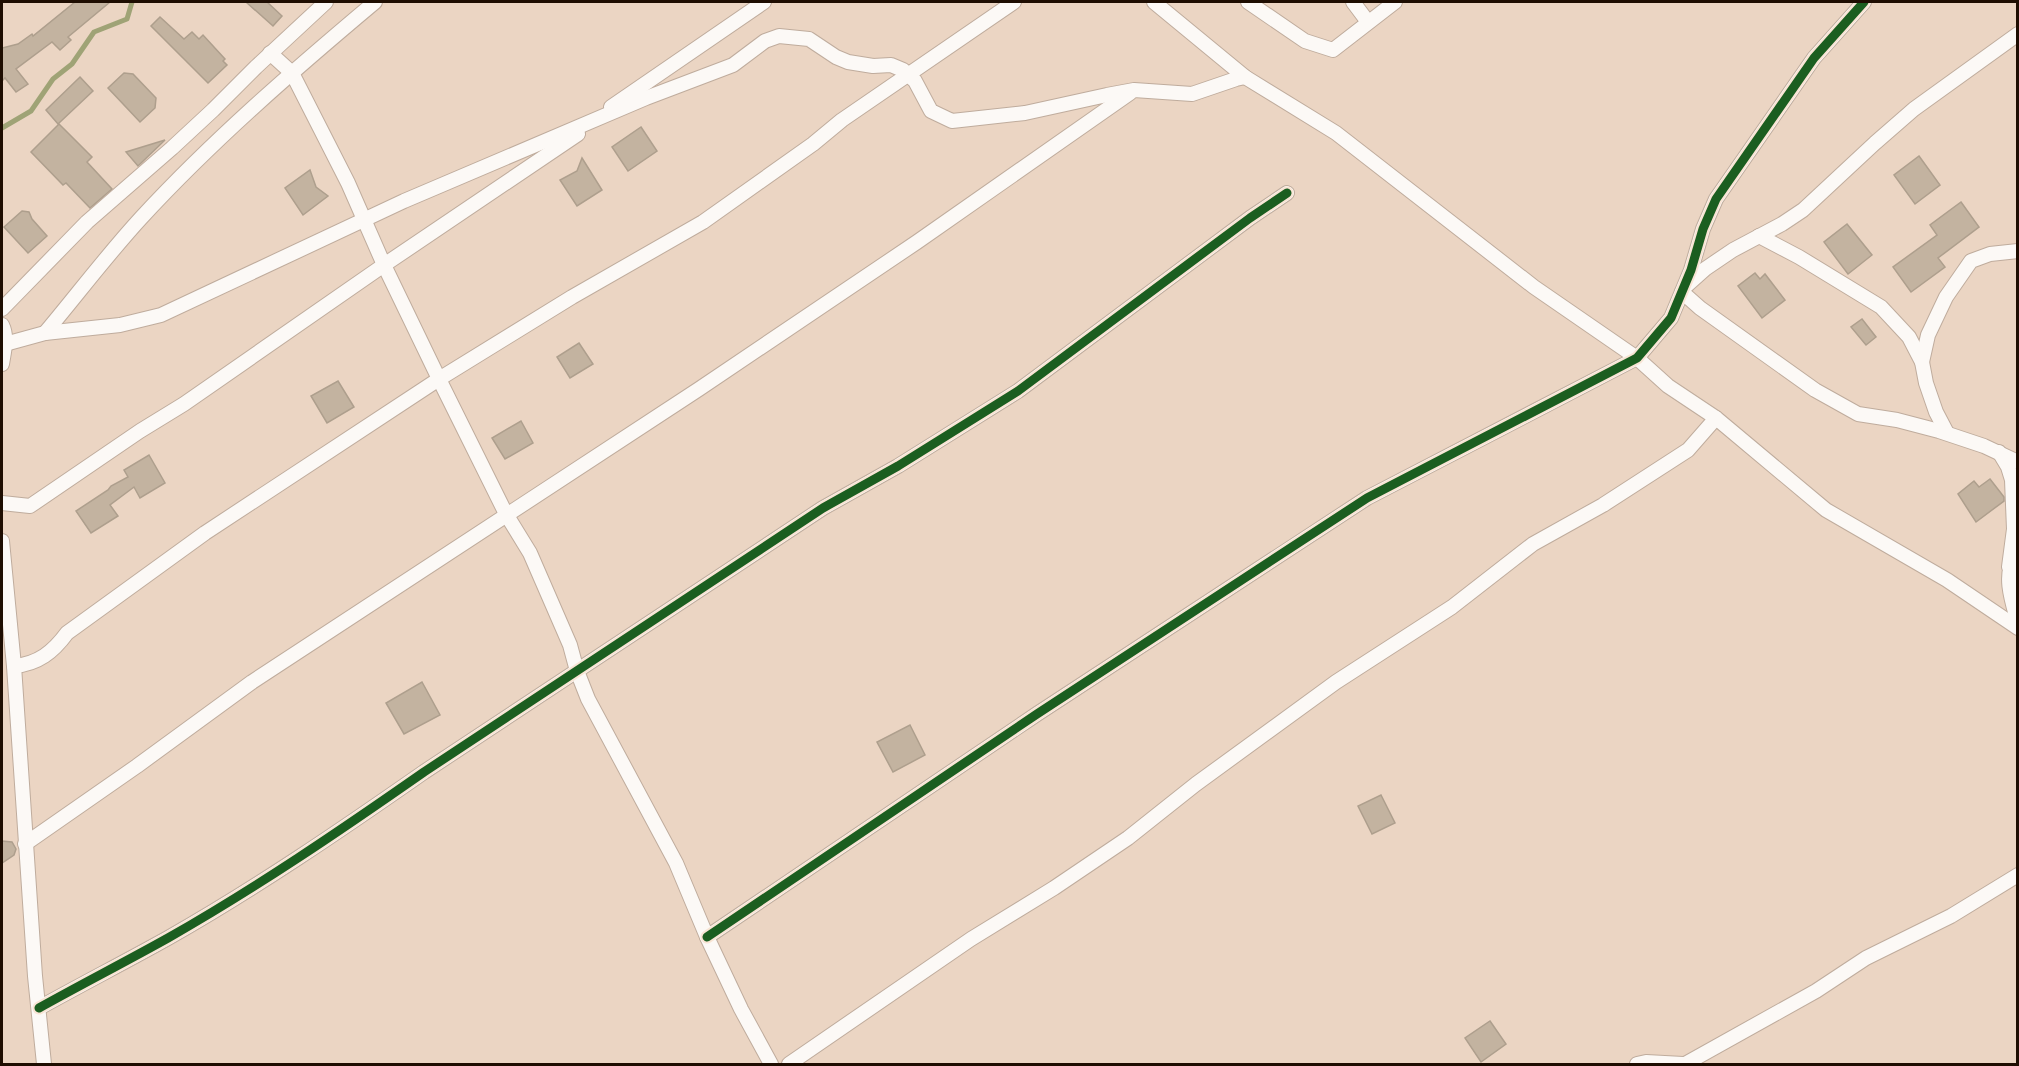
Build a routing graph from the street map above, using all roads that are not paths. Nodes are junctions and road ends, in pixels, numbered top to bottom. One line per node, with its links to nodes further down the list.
1 (326, 2): 12 (street)
2 (375, 2): 13 (street)
3 (764, 2): 17 (street)
4 (1014, 2): 14 (street)
5 (1248, 2): 10 (street)
6 (1353, 2): 10 (street)
7 (1395, 2): 10 (street)
8 (1864, 2): 23 (street)
9 (1160, 3): 15 (street)
10 (1368, 22)
11 (2018, 34): 20 (street)
12 (270, 53): 13 (street); 24 (street)
13 (292, 73): 19 (street); 26 (street)
14 (908, 74): 16 (street); 17 (street); 31 (street)
15 (1245, 77): 16 (street); 28 (street)
16 (1134, 90): 37 (street)
17 (589, 123): 19 (street); 22 (street)
18 (1287, 193): 43 (street)
19 (364, 220): 22 (street); 26 (street)
20 (1759, 236): 23 (street); 29 (street)
21 (2018, 251): 29 (street)
22 (384, 265): 31 (street); 36 (street)
23 (1683, 290): 28 (street); 33 (street)
24 (2, 309)
25 (2, 325): 27 (street)
26 (45, 333): 27 (street)
27 (5, 344): 30 (street)
28 (1638, 358): 32 (street); 46 (street)
29 (1922, 362): 33 (street)
30 (2, 364)
31 (439, 379): 37 (street); 42 (street)
32 (1716, 418): 41 (street); 50 (street)
33 (1947, 433): 34 (street)
34 (1998, 452): 35 (street); 39 (street)
35 (2018, 462)
36 (2, 503)
37 (506, 514): 43 (street); 44 (street)
38 (2, 541): 42 (street)
39 (2013, 562): 40 (street)
40 (2018, 623)
41 (2018, 628)
42 (14, 666): 44 (street)
43 (577, 670): 46 (street); 47 (street)
44 (25, 844): 47 (street)
45 (2018, 875): 52 (street)
46 (707, 937): 49 (street)
47 (39, 1008): 48 (street)
48 (45, 1065)
49 (771, 1065)
50 (789, 1065)
51 (1637, 1065): 52 (street)
52 (1684, 1065)

